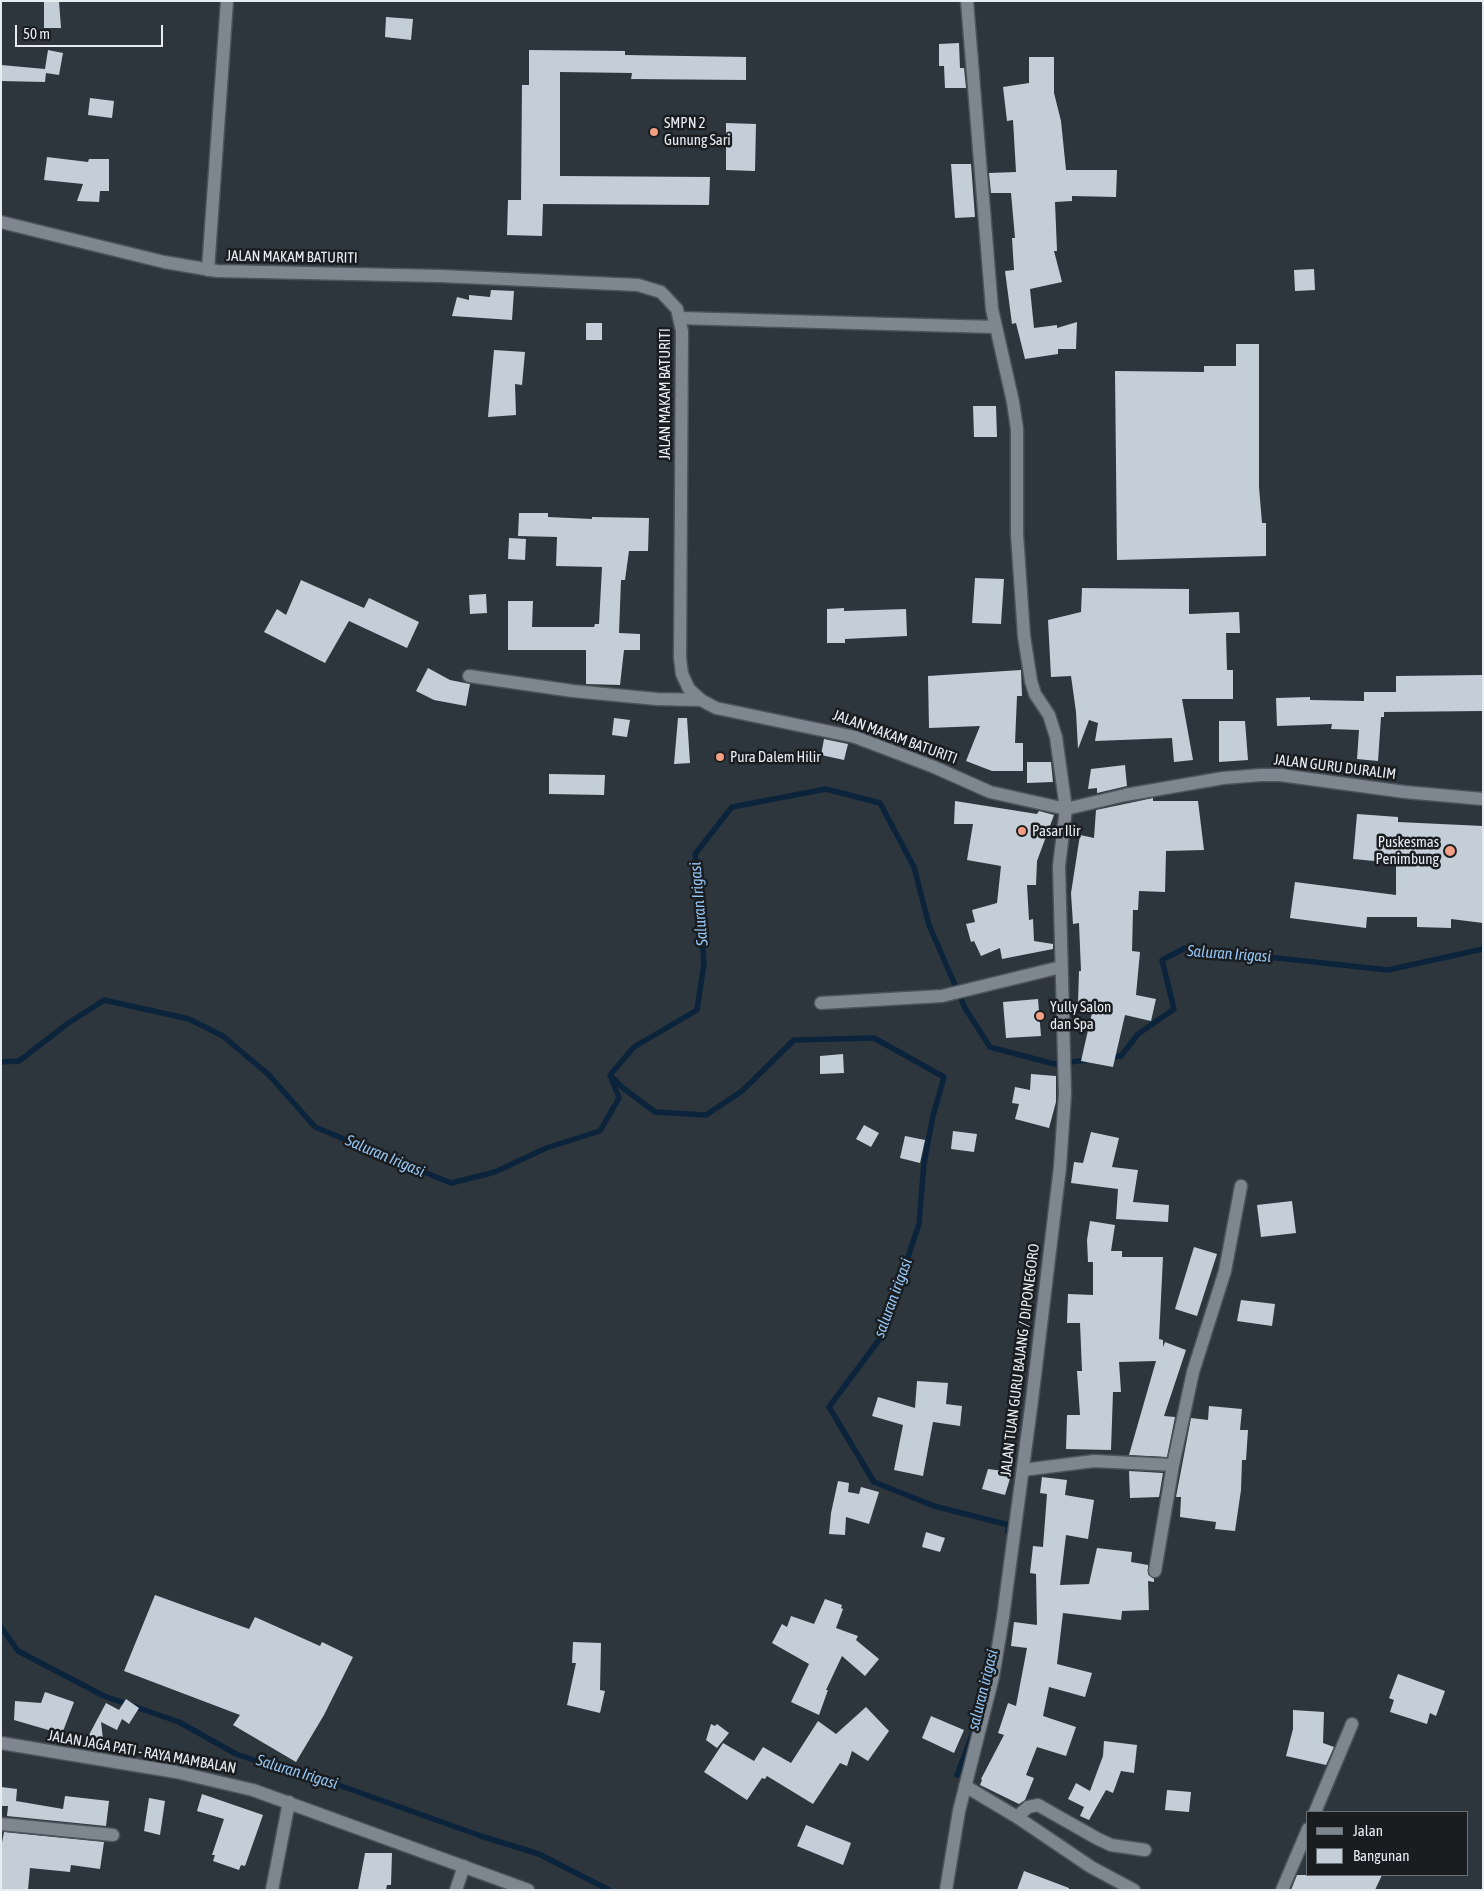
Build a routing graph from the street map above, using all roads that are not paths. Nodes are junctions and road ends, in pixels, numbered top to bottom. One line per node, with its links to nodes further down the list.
1 (227, 1): 4 (street)
2 (967, 1): 6 (street)
3 (1, 222): 4 (street, JALAN MAKAM BATURITI)
4 (208, 270): 5 (street, JALAN MAKAM BATURITI)
5 (680, 318): 6 (street); 8 (street, JALAN MAKAM BATURITI)
6 (994, 327): 10 (street)
7 (469, 676): 8 (street)
8 (701, 700): 10 (street, JALAN MAKAM BATURITI)
9 (1483, 799): 10 (street, JALAN GURU DURALIM)
10 (1066, 809): 11 (street, JALAN TUAN GURU BAJANG / DIPONEGORO)
11 (1061, 967): 12 (street); 15 (street, JALAN TUAN GURU BAJANG / DIPONEGORO)
12 (821, 1003)
13 (1242, 1186): 14 (street)
14 (1173, 1465): 15 (street); 16 (street)
15 (1023, 1470): 19 (street, JALAN TUAN GURU BAJANG / DIPONEGORO)
16 (1155, 1571)
17 (1352, 1724): 21 (street)
18 (1, 1744): 20 (street, JALAN JAGA PATI - RAYA MAMBALAN)
19 (965, 1786): 22 (street); 31 (street, JALAN TUAN GURU BAJANG / DIPONEGORO)
20 (289, 1802): 27 (street, JALAN JAGA PATI - RAYA MAMBALAN); 28 (street)
21 (1315, 1811)
22 (1017, 1817): 26 (street); 32 (street)
23 (1, 1824): 25 (street)
24 (1306, 1834): 33 (street)
25 (113, 1835)
26 (1145, 1850)
27 (464, 1866): 29 (street); 30 (street, JALAN JAGA PATI - RAYA MAMBALAN)
28 (272, 1890)
29 (456, 1890)
30 (528, 1890)
31 (946, 1890)
32 (1134, 1890)
33 (1282, 1890)

